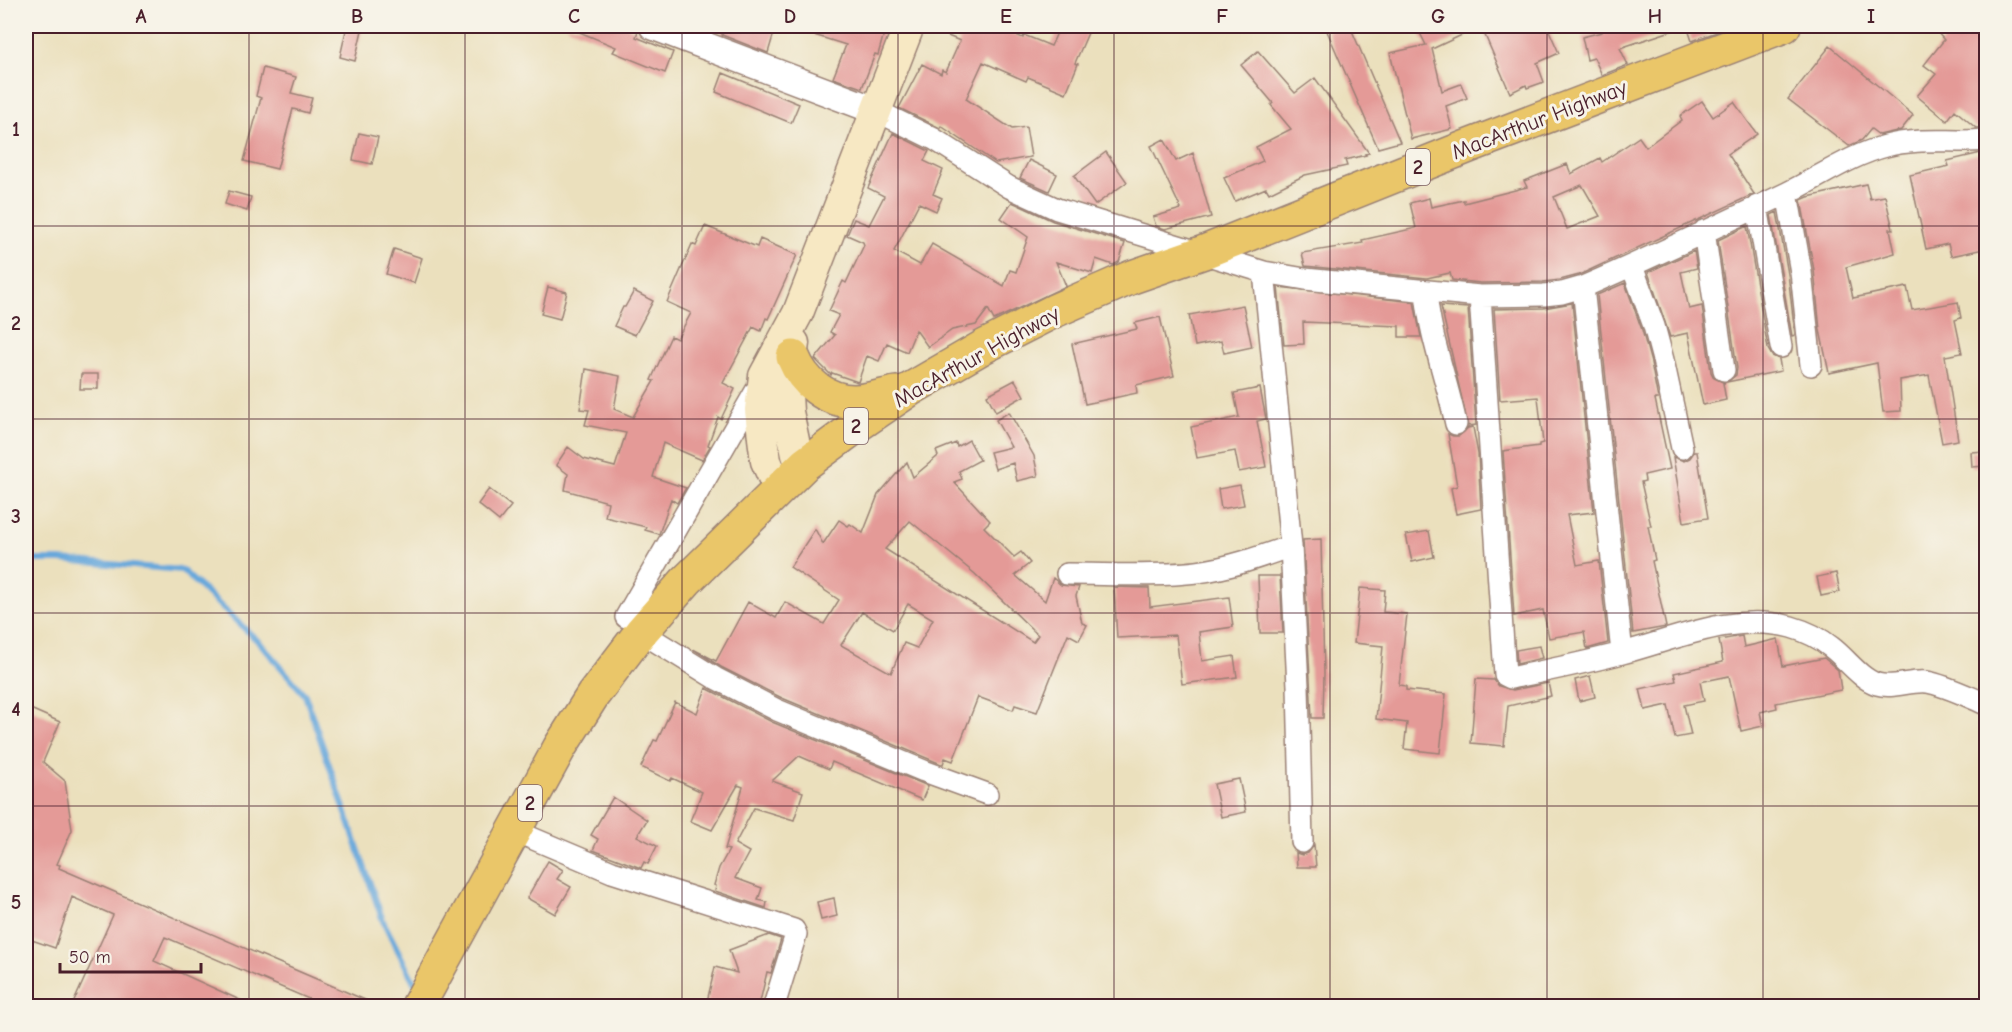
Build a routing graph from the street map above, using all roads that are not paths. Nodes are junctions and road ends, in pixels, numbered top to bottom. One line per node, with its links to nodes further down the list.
1 (653, 26): 4 (street)
2 (909, 26): 5 (main road)
3 (1784, 26): 10 (highway, MacArthur Highway / 2)
4 (692, 33): 5 (street)
5 (877, 111): 10 (street); 16 (main road)
6 (1986, 140): 7 (street)
7 (1787, 193): 8 (street); 19 (street)
8 (1757, 206): 9 (street); 17 (street)
9 (1704, 231): 11 (street); 20 (street)
10 (1204, 252): 12 (street); 22 (highway, MacArthur Highway / 2)
11 (1632, 266): 13 (street); 24 (street)
12 (1264, 272): 14 (street); 27 (street)
13 (1583, 287): 15 (street); 30 (street)
14 (1426, 292): 15 (street); 23 (street)
15 (1480, 296): 30 (street)
16 (798, 313): 18 (main road); 21 (main road)
17 (1781, 347)
18 (793, 357): 22 (highway); 25 (main road)
19 (1811, 365)
20 (1724, 370)
21 (764, 376): 26 (main road); 29 (street)
22 (909, 390): 25 (highway, MacArthur Highway / 2)
23 (1456, 424)
24 (1682, 448)
25 (805, 464): 26 (highway, MacArthur Highway / 2)
26 (778, 488): 29 (highway, MacArthur Highway / 2)
27 (1291, 546): 28 (street); 34 (street)
28 (1067, 574)
29 (633, 625): 32 (street); 33 (highway, MacArthur Highway / 2)
30 (1622, 653): 31 (street)
31 (1986, 704)
32 (987, 794)
33 (515, 831): 35 (highway, MacArthur Highway / 2); 36 (street)
34 (1302, 842)
35 (425, 994)
36 (774, 1006)

